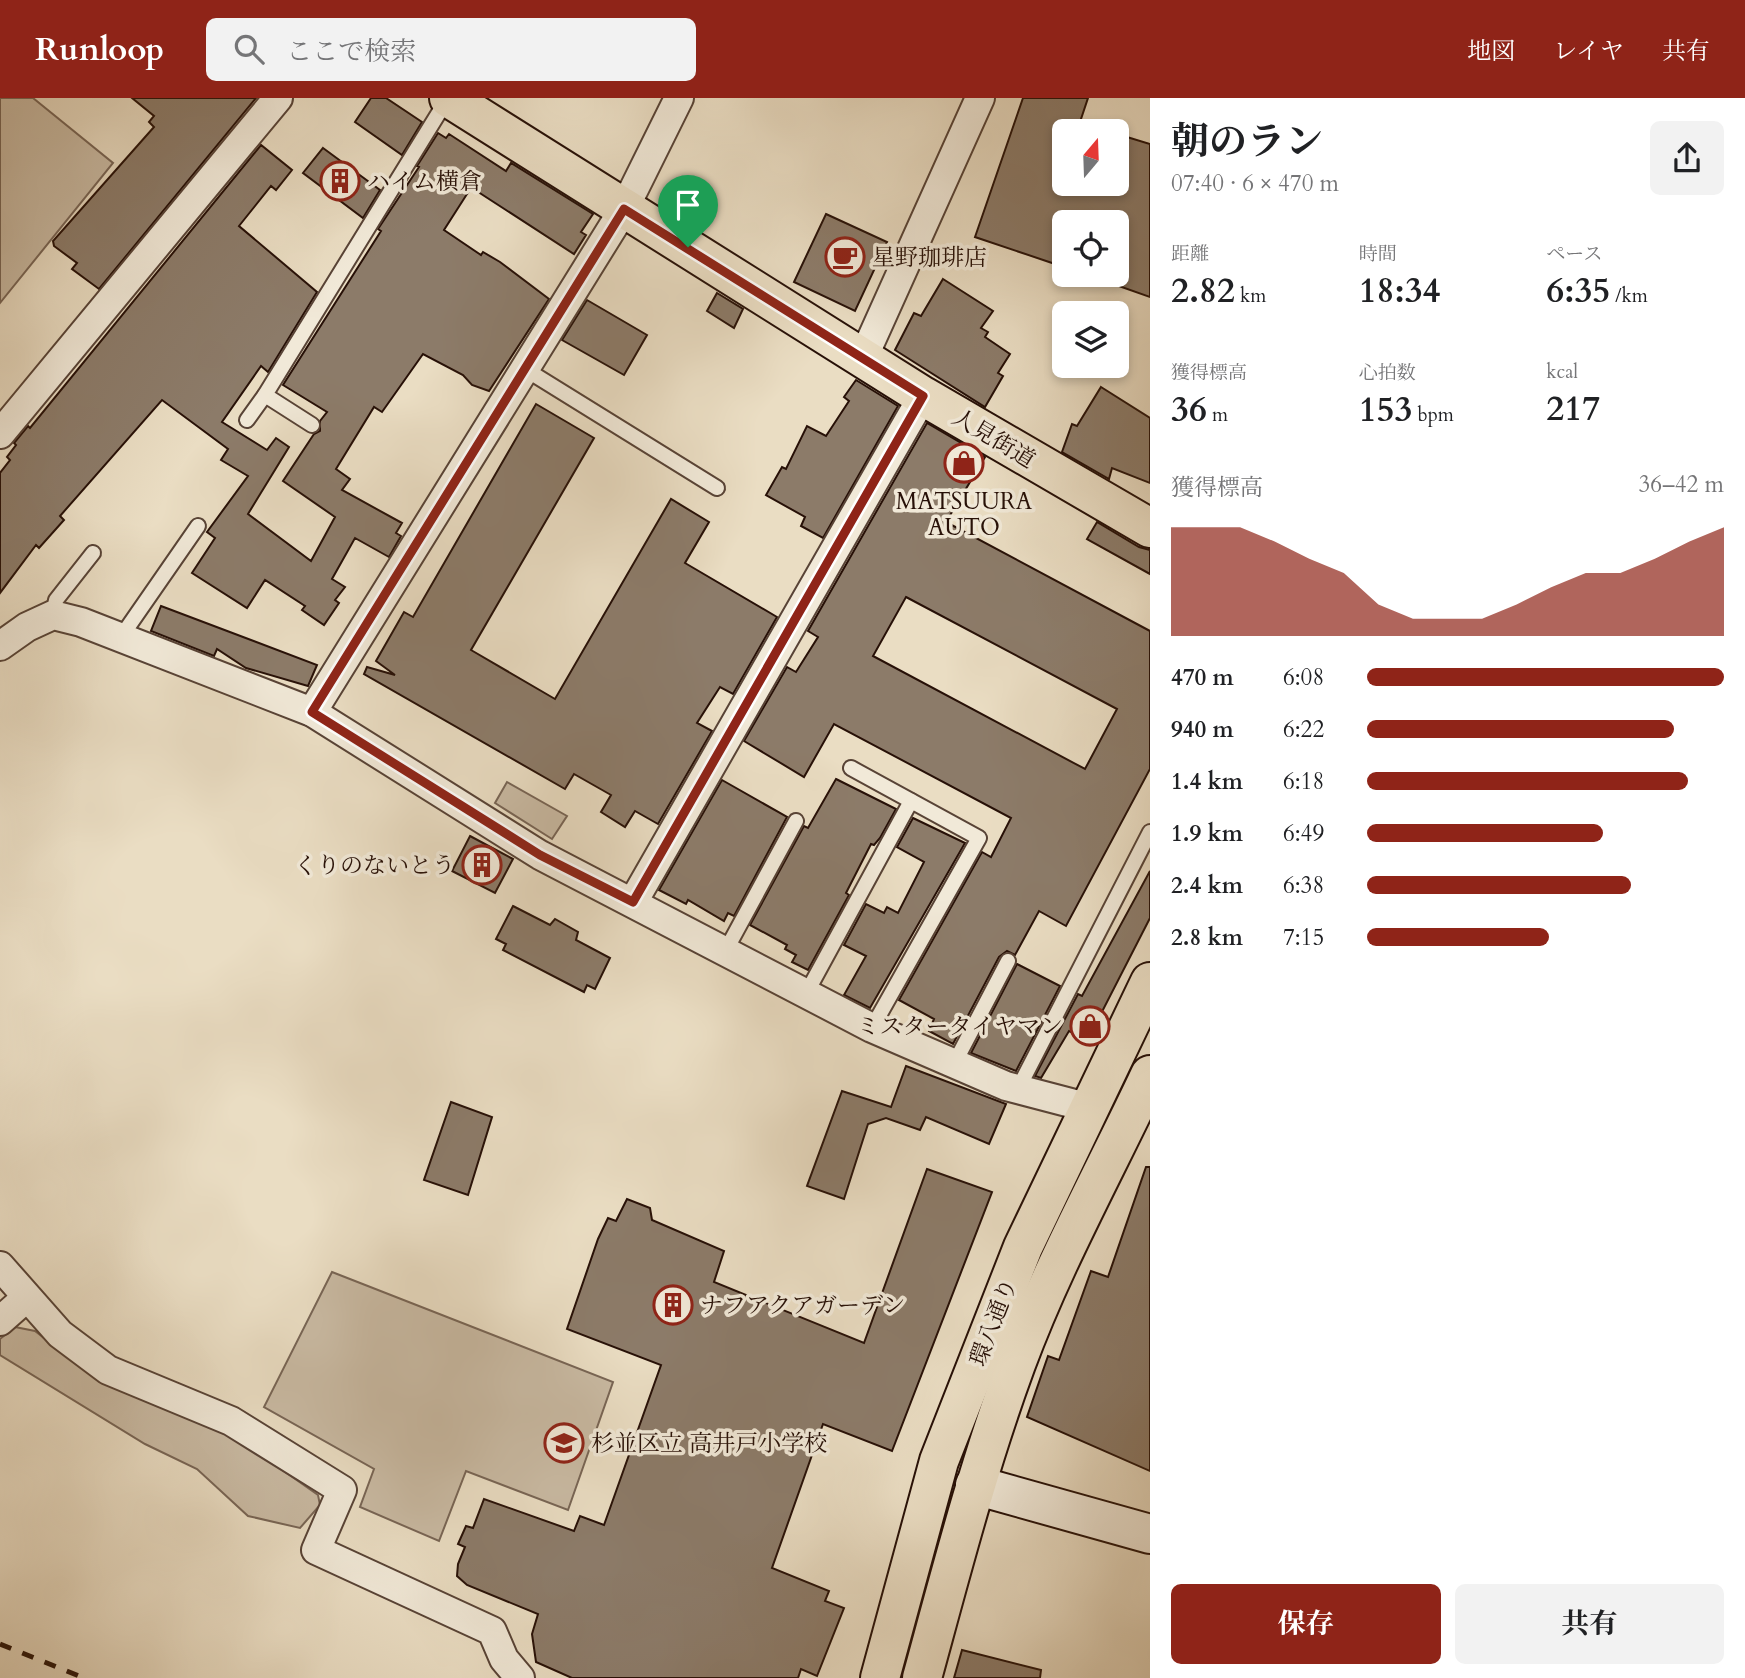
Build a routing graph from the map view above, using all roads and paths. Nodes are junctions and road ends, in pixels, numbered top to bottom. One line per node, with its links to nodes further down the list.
1 (278, 98): 12 (street)
2 (449, 98): 5 (main road, 人見街道); 8 (lane)
3 (679, 98): 5 (street)
4 (981, 98): 6 (street)
5 (624, 209): 6 (main road, 人見街道); 7 (street)
6 (863, 358): 9 (main road, 人見街道)
7 (525, 369): 13 (lane); 20 (street)
8 (265, 395): 10 (lane); 11 (lane)
9 (923, 396): 15 (main road, 人見街道); 25 (street)
10 (247, 420)
11 (312, 425)
12 (0, 434)
13 (717, 488)
14 (198, 526): 18 (lane)
15 (1150, 528)
16 (93, 553): 17 (lane)
17 (53, 615): 18 (street); 19 (street)
18 (121, 637): 20 (street)
19 (0, 646)
20 (312, 712): 25 (street)
21 (851, 768): 22 (lane)
22 (911, 801): 29 (lane); 31 (lane)
23 (796, 821): 26 (lane)
24 (1150, 832): 34 (lane)
25 (633, 902): 26 (street)
26 (726, 950): 29 (street)
27 (1007, 961): 32 (lane)
28 (1150, 982): 35 (main road, 環八通り)
29 (807, 992): 31 (street)
30 (1150, 1027): 35 (street)
31 (872, 1028): 32 (street)
32 (954, 1064): 34 (street)
33 (1150, 1075): 36 (main road, 環八通り)
34 (1018, 1089): 35 (street)
35 (1093, 1102): 43 (main road, 環八通り)
36 (1141, 1117): 40 (main road, 環八通り)
37 (0, 1266): 38 (street)
38 (26, 1298): 39 (street); 42 (street)
39 (0, 1321)
40 (975, 1485): 41 (street); 44 (main road, 環八通り)
41 (1150, 1534)
42 (520, 1678)
43 (880, 1678)
44 (922, 1678)

